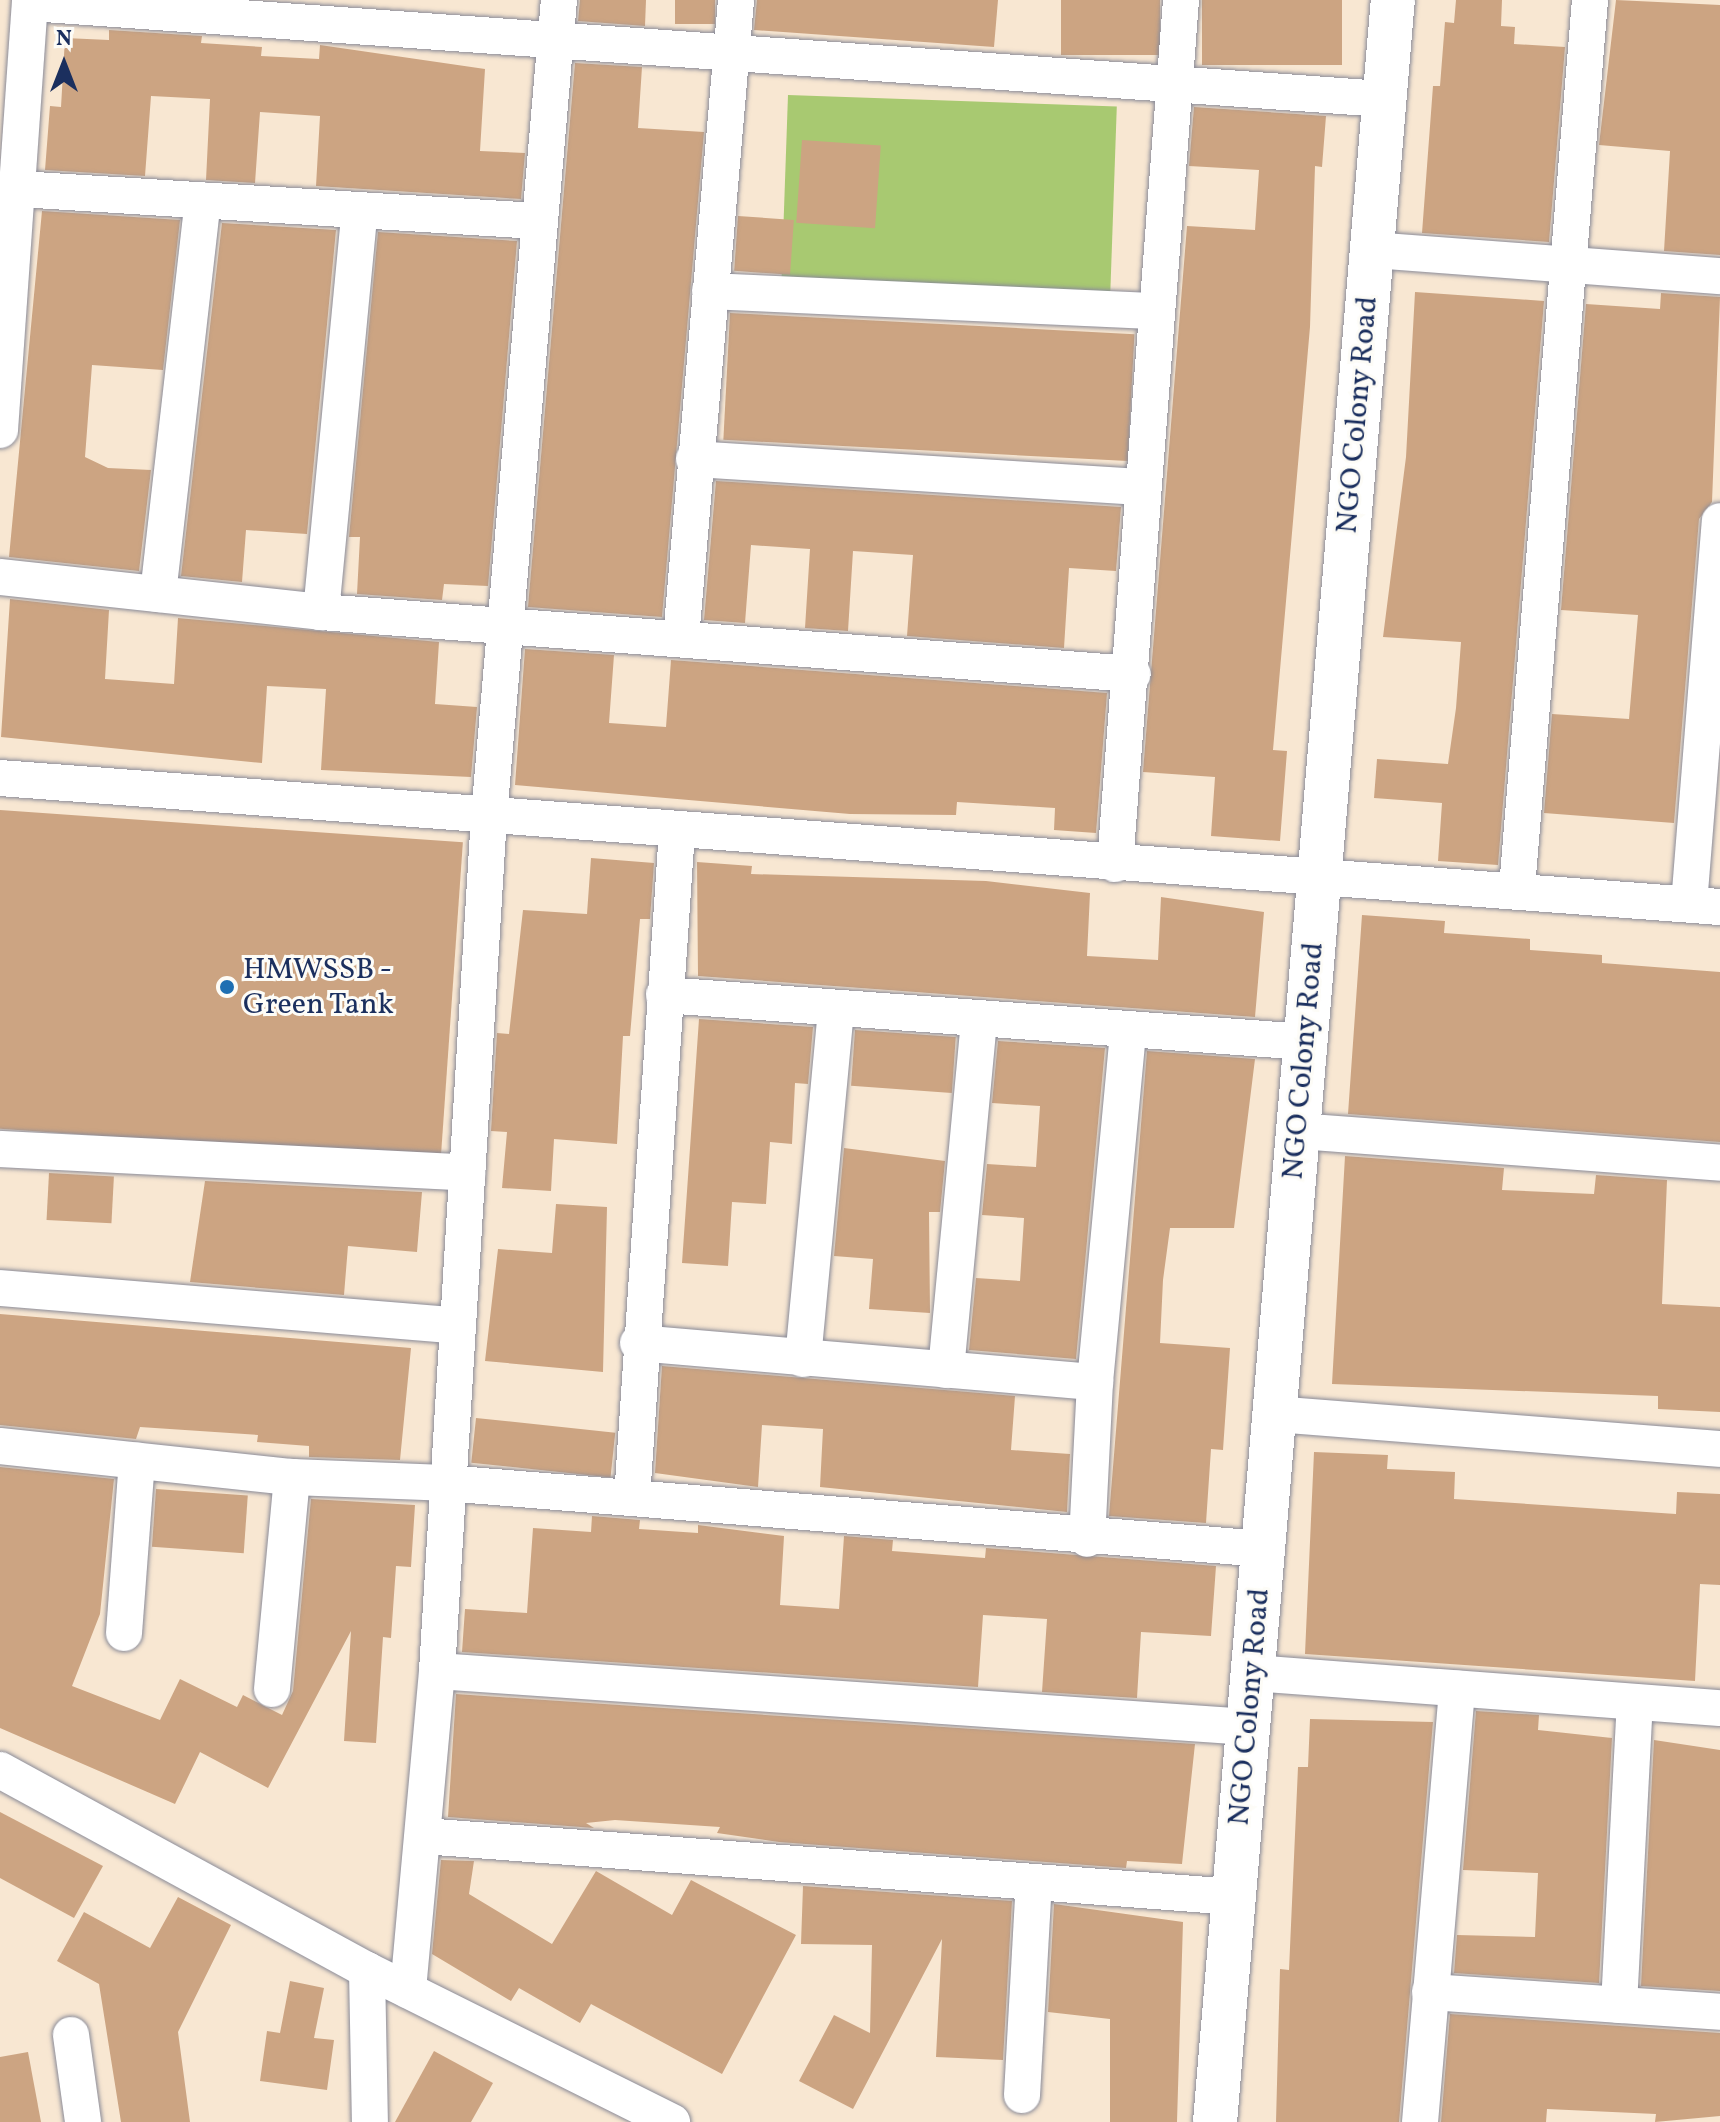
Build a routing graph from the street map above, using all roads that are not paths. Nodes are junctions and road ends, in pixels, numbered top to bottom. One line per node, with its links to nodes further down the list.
1 (559, 0): 9 (street)
2 (736, 0): 10 (street)
3 (1181, 0): 11 (street)
4 (1393, 0): 12 (street, NGO Colony Road)
5 (1590, 0): 18 (street)
6 (30, 1): 7 (street); 13 (street)
7 (208, 6): 8 (street)
8 (384, 12): 9 (street)
9 (557, 38): 10 (street); 16 (street)
10 (732, 55): 11 (street); 20 (street)
11 (1173, 84): 12 (street); 21 (street)
12 (1384, 99): 17 (street, NGO Colony Road)
13 (19, 189): 14 (street); 22 (street)
14 (203, 201): 15 (street); 27 (street)
15 (359, 215): 16 (street); 28 (street)
16 (537, 221): 29 (street)
17 (1372, 250): 18 (street); 36 (street, NGO Colony Road)
18 (1567, 267): 19 (street); 37 (street)
19 (1720, 276)
20 (710, 291): 21 (street); 23 (street)
21 (1156, 311): 24 (street)
22 (0, 430)
23 (694, 459): 24 (street); 30 (street)
24 (1142, 487): 31 (street)
25 (1720, 521): 38 (street)
26 (0, 577): 27 (street)
27 (158, 594): 28 (street)
28 (321, 612): 29 (street)
29 (509, 622): 30 (street); 33 (street)
30 (681, 638): 31 (street)
31 (1133, 674): 35 (street)
32 (0, 778): 33 (street)
33 (489, 816): 34 (street); 47 (street)
34 (677, 831): 35 (street); 39 (street)
35 (1115, 864): 36 (street)
36 (1320, 871): 37 (street); 43 (street, NGO Colony Road)
37 (1517, 888): 38 (street)
38 (1705, 905)
39 (664, 995): 40 (street); 50 (street)
40 (836, 1012): 41 (street); 51 (street)
41 (979, 1020): 42 (street); 52 (street)
42 (1128, 1030): 43 (street); 53 (street)
43 (1305, 1042): 44 (street, NGO Colony Road)
44 (1298, 1131): 46 (street); 54 (street, NGO Colony Road)
45 (0, 1149): 47 (street)
46 (1720, 1163)
47 (467, 1173): 49 (street)
48 (0, 1288): 49 (street)
49 (453, 1325): 59 (street)
50 (638, 1343): 51 (street); 60 (street)
51 (803, 1359): 52 (street)
52 (946, 1370): 53 (street)
53 (1095, 1382): 61 (street)
54 (1275, 1414): 56 (street); 62 (street, NGO Colony Road)
55 (0, 1446): 57 (street)
56 (1720, 1449)
57 (137, 1460): 58 (street); 63 (street)
58 (292, 1477): 59 (street); 66 (street)
59 (445, 1483): 60 (street); 64 (street)
60 (632, 1498): 61 (street)
61 (1087, 1539): 62 (street)
62 (1263, 1549): 65 (street, NGO Colony Road)
63 (124, 1633)
64 (437, 1671): 70 (street); 72 (street)
65 (1253, 1673): 67 (street); 70 (street, NGO Colony Road)
66 (272, 1689)
67 (1457, 1689): 68 (street); 77 (street)
68 (1635, 1702): 69 (street); 78 (street)
69 (1720, 1708)
70 (1248, 1727): 74 (street, NGO Colony Road)
71 (0, 1770): 75 (street)
72 (423, 1836): 73 (street); 76 (street)
73 (1034, 1883): 74 (street); 81 (street)
74 (1234, 1897): 85 (street, NGO Colony Road)
75 (367, 1970): 76 (street); 83 (street)
76 (408, 1990): 84 (street)
77 (1430, 1992): 78 (street); 86 (street)
78 (1619, 2005): 79 (street)
79 (1720, 2012)
80 (71, 2035): 82 (street)
81 (1022, 2095)
82 (83, 2122)
83 (370, 2122)
84 (672, 2122)
85 (1215, 2122)
86 (1420, 2122)

